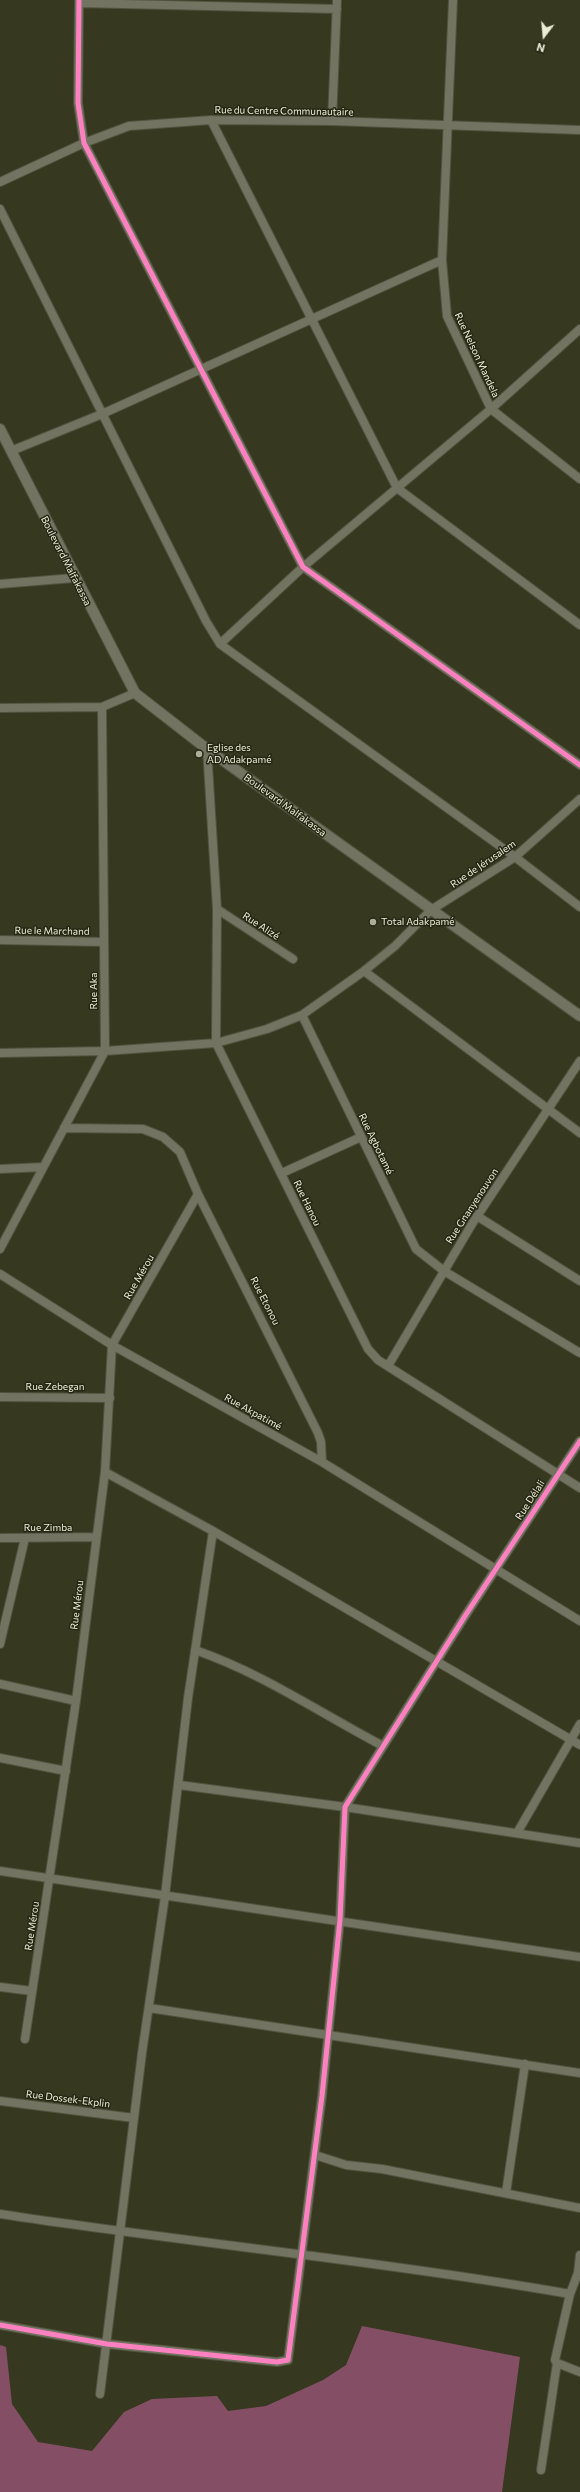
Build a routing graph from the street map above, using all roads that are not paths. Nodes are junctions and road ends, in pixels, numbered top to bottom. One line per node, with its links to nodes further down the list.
1 (337, 0): 5 (street)
2 (452, 0): 8 (street, Rue Nelson Mandela)
3 (79, 1): 4 (street); 10 (street)
4 (220, 2): 5 (street)
5 (337, 9): 7 (street)
6 (211, 120): 7 (street, Rue du Centre Communautaire); 10 (street, Rue du Centre Communautaire); 14 (street)
7 (332, 121): 8 (street, Rue du Centre Communautaire)
8 (449, 124): 9 (street, Rue du Centre Communautaire); 13 (street, Rue Nelson Mandela)
9 (580, 130)
10 (84, 143): 11 (street, Rue du Centre Communautaire); 16 (street)
11 (0, 182)
12 (0, 209): 18 (street)
13 (442, 260): 14 (street); 17 (street, Rue Nelson Mandela)
14 (310, 318): 16 (street); 22 (street)
15 (580, 329): 17 (street)
16 (201, 368): 18 (street); 23 (street)
17 (491, 409): 21 (street, Rue Nelson Mandela); 22 (street)
18 (102, 414): 20 (street); 27 (street)
19 (0, 430): 20 (street, Boulevard Malfakassa)
20 (11, 451): 24 (street, Boulevard Malfakassa)
21 (580, 479)
22 (397, 488): 23 (street); 26 (street)
23 (303, 567): 27 (street); 32 (street)
24 (74, 578): 25 (street); 28 (street, Boulevard Malfakassa)
25 (0, 584)
26 (580, 625)
27 (220, 644): 34 (street)
28 (135, 693): 29 (street); 31 (street, Boulevard Malfakassa)
29 (102, 707): 30 (street); 39 (street, Rue Aka)
30 (0, 708)
31 (207, 749): 36 (street); 37 (street, Boulevard Malfakassa)
32 (580, 765)
33 (580, 799): 34 (street, Rue de Jérusalem)
34 (515, 857): 35 (street); 37 (street, Rue de Jérusalem)
35 (580, 907)
36 (217, 909): 40 (street, Rue Alizé); 44 (street)
37 (431, 910): 41 (street, Rue de Jérusalem); 43 (street, Boulevard Malfakassa)
38 (0, 940): 39 (street, Rue le Marchand)
39 (104, 942): 45 (street, Rue Aka)
40 (294, 959)
41 (364, 971): 42 (street, Rue de Jérusalem); 48 (street)
42 (302, 1015): 44 (street, Rue de Jérusalem); 51 (street, Rue Agbotamé)
43 (580, 1016)
44 (216, 1043): 45 (street, Rue de Jérusalem); 54 (street, Rue Hanou)
45 (104, 1051): 46 (street, Rue de Jérusalem); 49 (street, Rue Aka)
46 (0, 1053)
47 (580, 1061): 48 (street, Rue Gnanyenouvon)
48 (548, 1109): 50 (street); 56 (street, Rue Gnanyenouvon)
49 (64, 1128): 52 (street, Rue Aka); 55 (street, Rue Etonou)
50 (580, 1133)
51 (361, 1137): 54 (street); 58 (street, Rue Agbotamé)
52 (43, 1167): 53 (street); 57 (street, Rue Aka)
53 (0, 1169)
54 (282, 1173): 63 (street, Rue Hanou)
55 (198, 1194): 61 (street, Rue Mérou); 67 (street, Rue Etonou)
56 (477, 1216): 58 (street, Rue Gnanyenouvon); 60 (street)
57 (0, 1249)
58 (444, 1271): 62 (street, Rue Agbotamé); 63 (street, Rue Gnanyenouvon)
59 (0, 1274): 61 (street, Rue Akpatimé)
60 (580, 1281)
61 (112, 1344): 65 (street, Rue Mérou); 67 (street, Rue Akpatimé)
62 (580, 1353)
63 (388, 1366): 69 (street, Rue Hanou)
64 (0, 1397): 65 (street, Rue Zebegan)
65 (110, 1398): 68 (street, Rue Mérou)
66 (580, 1441): 69 (street, Rue Délali)
67 (322, 1462): 75 (street, Rue Akpatimé)
68 (105, 1472): 71 (street); 74 (street, Rue Mérou)
69 (558, 1475): 70 (street); 75 (street, Rue Délali)
70 (580, 1488)
71 (213, 1532): 78 (street); 79 (street)
72 (0, 1538): 73 (street, Rue Zimba)
73 (25, 1538): 74 (street, Rue Zimba); 77 (street)
74 (96, 1538): 81 (street, Rue Mérou)
75 (496, 1569): 76 (street, Rue Akpatimé); 79 (street, Rue Délali)
76 (580, 1621)
77 (0, 1644)
78 (195, 1650): 85 (street); 88 (street)
79 (435, 1663): 83 (street); 85 (street, Rue Délali)
80 (0, 1684): 81 (street)
81 (76, 1702): 87 (street, Rue Mérou)
82 (580, 1724): 83 (street)
83 (571, 1740): 84 (street); 90 (street)
84 (580, 1745)
85 (382, 1746): 89 (street, Rue Délali)
86 (0, 1758): 87 (street)
87 (66, 1771): 93 (street, Rue Mérou)
88 (179, 1785): 89 (street); 94 (street)
89 (345, 1807): 90 (street); 95 (street)
90 (517, 1833): 91 (street)
91 (580, 1843)
92 (0, 1871): 93 (street)
93 (50, 1878): 94 (street); 98 (street, Rue Mérou)
94 (165, 1896): 95 (street); 99 (street)
95 (340, 1920): 96 (street); 100 (street)
96 (580, 1957)
97 (0, 1986): 98 (street)
98 (32, 1991): 101 (street, Rue Mérou)
99 (149, 2008): 100 (street); 105 (street)
100 (329, 2034): 102 (street); 106 (street)
101 (25, 2039)
102 (525, 2064): 103 (street); 107 (street)
103 (580, 2073)
104 (0, 2101): 105 (street, Rue Dossek-Ekplin)
105 (134, 2118): 110 (street)
106 (315, 2155): 107 (street); 111 (street)
107 (506, 2193): 108 (street)
108 (580, 2208)
109 (0, 2214): 110 (street)
110 (120, 2233): 111 (street); 116 (street)
111 (302, 2255): 114 (street); 116 (street)
112 (580, 2255): 113 (street)
113 (579, 2274): 114 (street)
114 (570, 2294): 117 (street)
115 (0, 2325): 116 (street)
116 (107, 2344): 119 (street)
117 (557, 2363): 118 (street); 120 (street)
118 (580, 2372)
119 (100, 2394)
120 (541, 2470)

